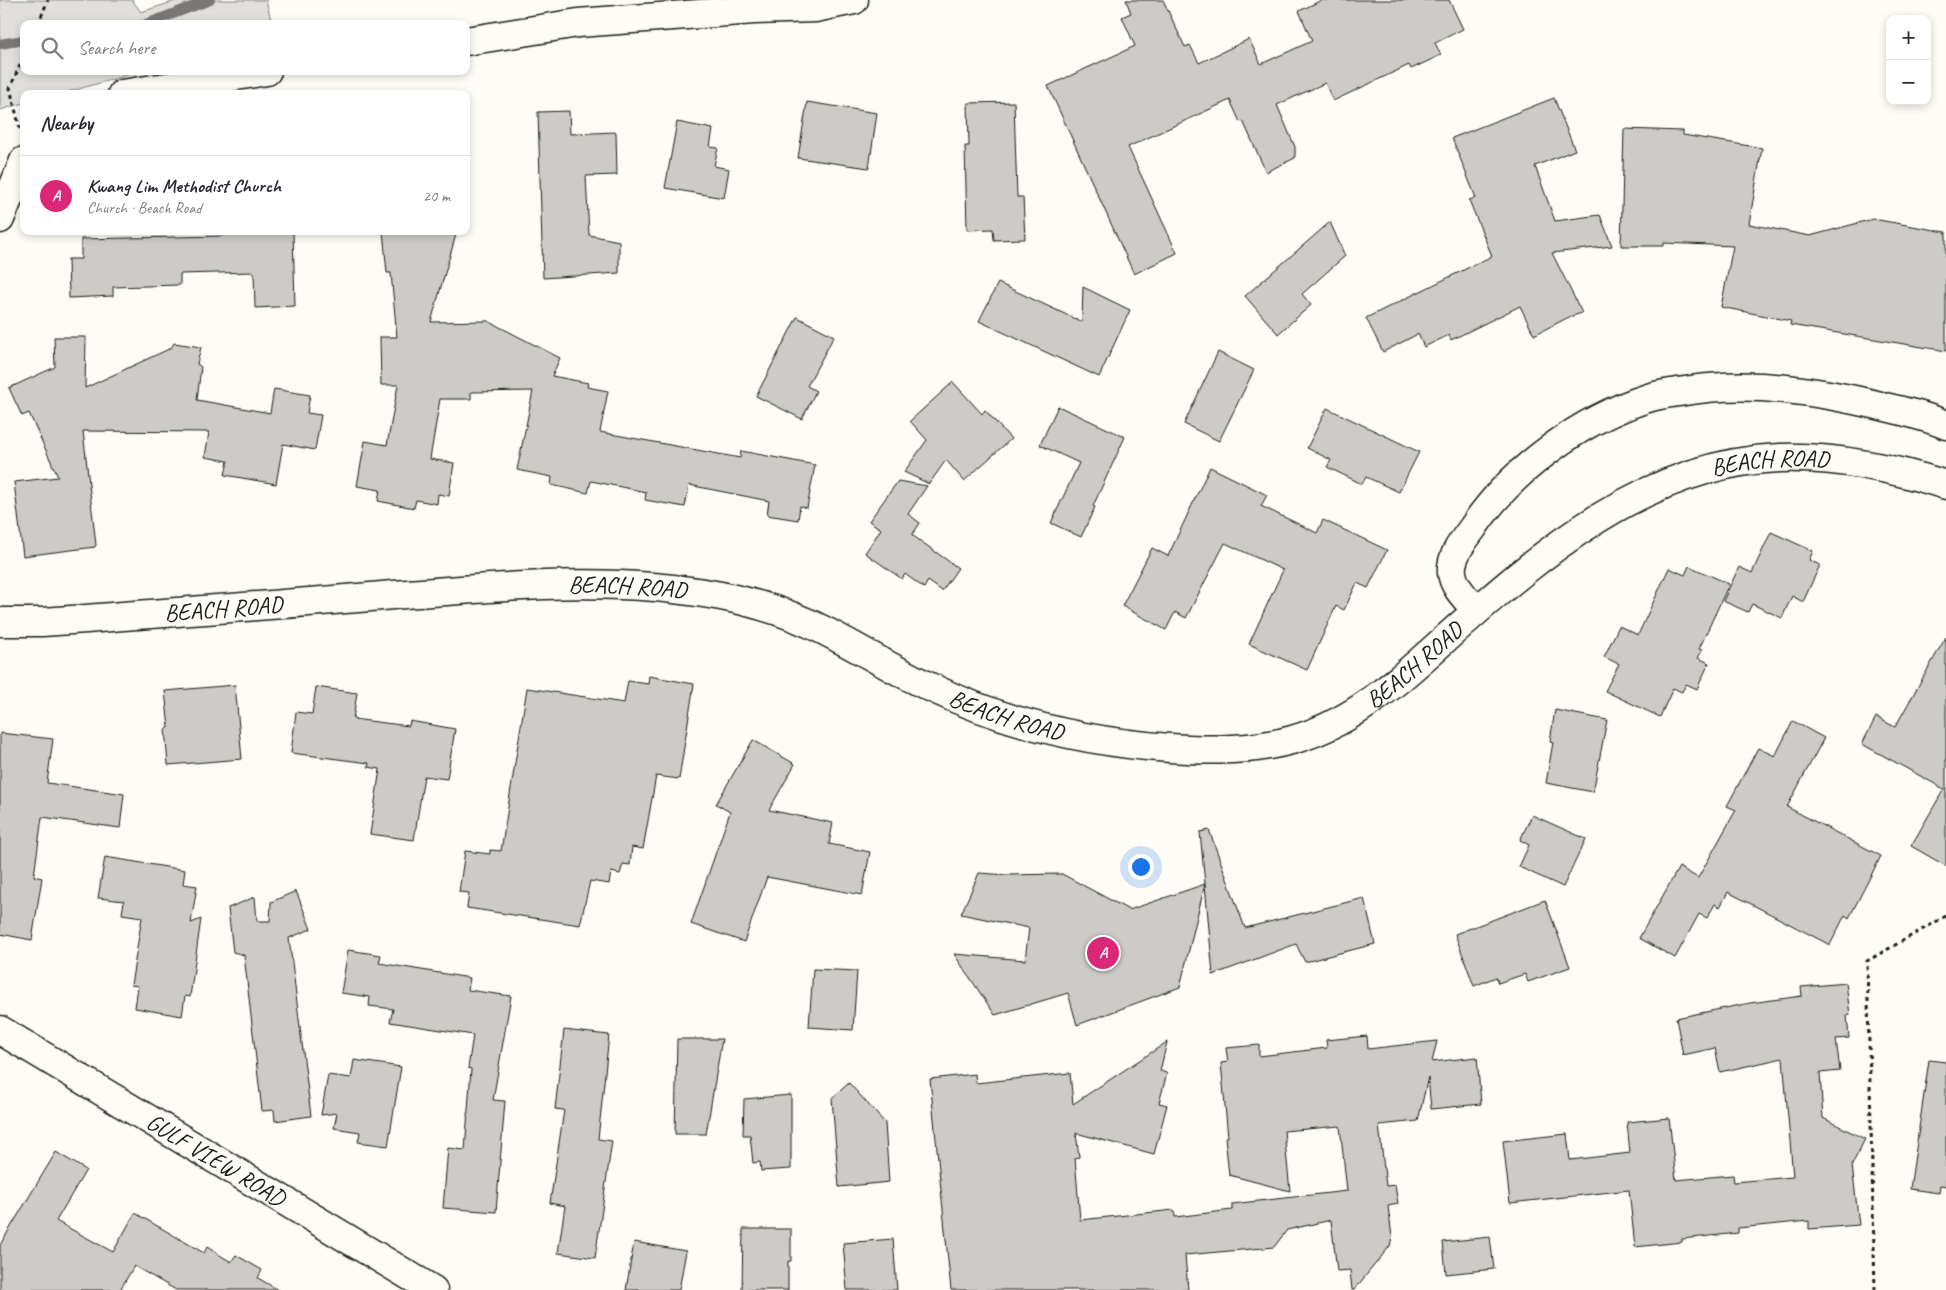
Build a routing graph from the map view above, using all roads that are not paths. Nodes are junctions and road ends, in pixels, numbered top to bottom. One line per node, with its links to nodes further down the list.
1 (854, 0): 2 (main road)
2 (470, 39)
3 (242, 75): 4 (main road)
4 (147, 90)
5 (20, 170): 6 (main road)
6 (0, 218)
7 (1946, 425): 9 (main road)
8 (1946, 485): 9 (main road, BEACH ROAD)
9 (1476, 610): 10 (main road, BEACH ROAD)
10 (0, 622)
11 (0, 1030): 12 (main road, GULF VIEW ROAD)
12 (433, 1290)

